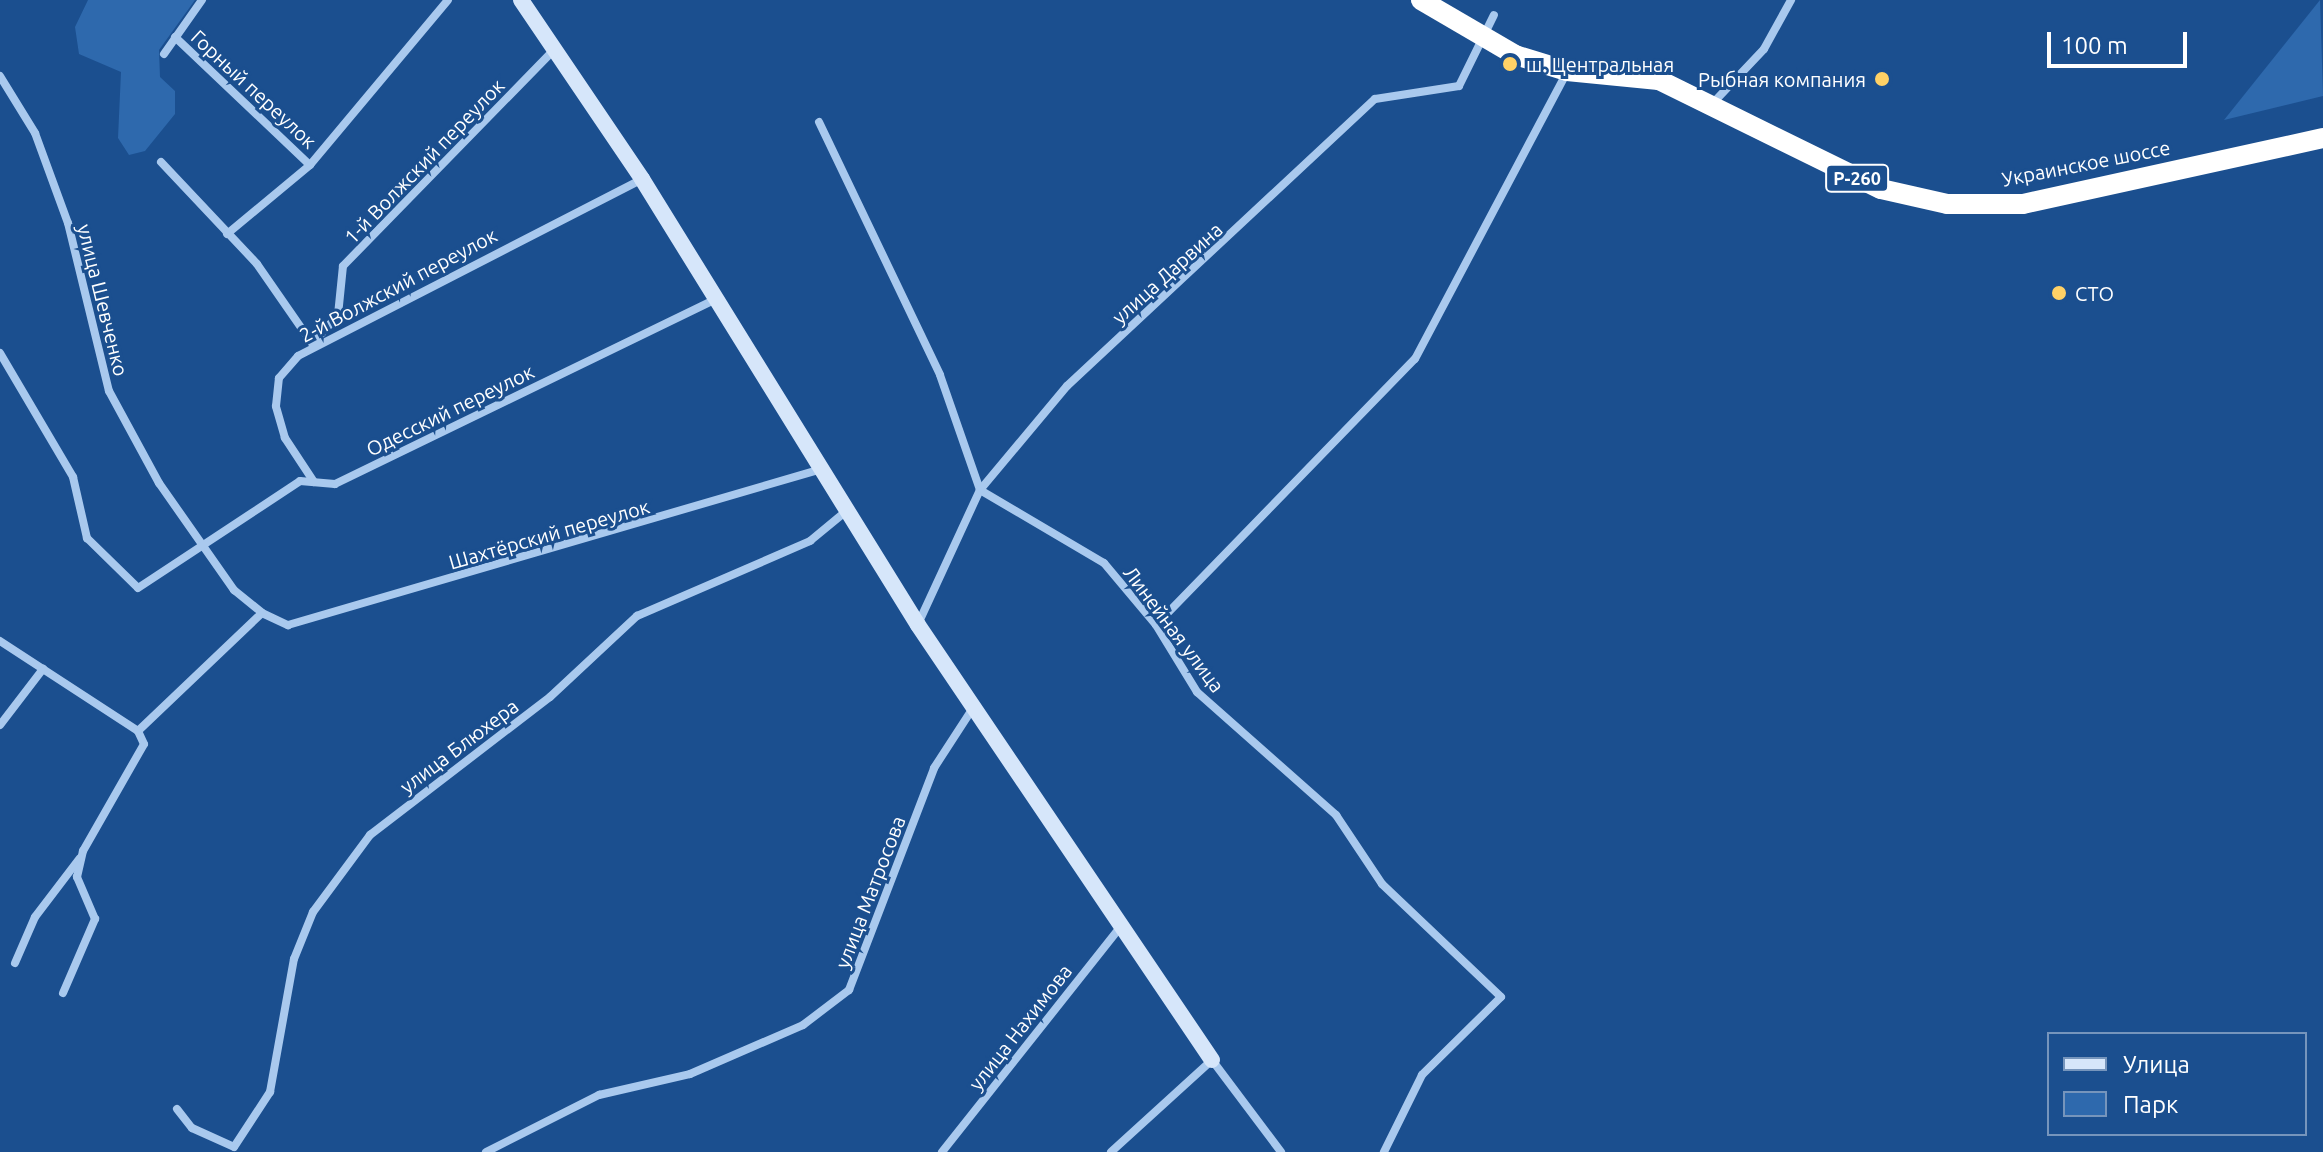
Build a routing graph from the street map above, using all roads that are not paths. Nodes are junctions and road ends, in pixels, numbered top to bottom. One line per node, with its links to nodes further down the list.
1 (202, 0): 7 (street)
2 (448, 0): 17 (street, Горный переулок)
3 (521, 0): 9 (street)
4 (1421, 0): 8 (highway, Украинское шоссе / Р-260)
5 (1791, 0): 13 (street)
6 (1494, 15): 8 (street, улица Дарвина)
7 (175, 37): 10 (street); 17 (street, Горный переулок)
8 (1483, 42): 11 (highway, Украинское шоссе / Р-260); 25 (street, улица Дарвина)
9 (554, 49): 18 (street); 21 (street, 1-й Волжский переулок)
10 (164, 54)
11 (1567, 71): 13 (highway, Украинское шоссе / Р-260); 31 (street)
12 (0, 76): 27 (street, улица Шевченко)
13 (1713, 103): 15 (highway, Украинское шоссе / Р-260)
14 (819, 122): 25 (street)
15 (2323, 138)
16 (161, 162): 19 (street)
17 (310, 165): 19 (street, Горный переулок)
18 (642, 179): 20 (street); 21 (street, 2-й Волжский переулок)
19 (227, 234): 21 (street)
20 (716, 299): 23 (street); 24 (street, Одесский переулок)
21 (314, 345): 24 (street, 2-й Волжский переулок)
22 (0, 353): 27 (street, Одесский переулок)
23 (818, 470): 26 (street); 29 (street, Шахтёрский переулок)
24 (314, 482): 27 (street, Одесский переулок)
25 (980, 490): 30 (street, улица Дарвина); 31 (street, Линейная улица)
26 (845, 512): 30 (street); 42 (street, улица Блюхера)
27 (201, 544): 28 (street, улица Шевченко)
28 (262, 613): 29 (street, улица Шевченко); 36 (street)
29 (288, 625)
30 (918, 625): 34 (street)
31 (1156, 625): 47 (street, Линейная улица)
32 (0, 641): 33 (street)
33 (43, 669): 35 (street); 36 (street)
34 (974, 705): 38 (street); 43 (street, улица Матросова)
35 (0, 725)
36 (138, 731): 37 (street)
37 (83, 854): 39 (street); 40 (street)
38 (1124, 922): 41 (street); 44 (street, улица Нахимова)
39 (15, 963)
40 (63, 993)
41 (1212, 1060): 45 (street); 46 (street)
42 (177, 1109)
43 (486, 1152)
44 (942, 1152)
45 (1111, 1152)
46 (1281, 1152)
47 (1384, 1152)

